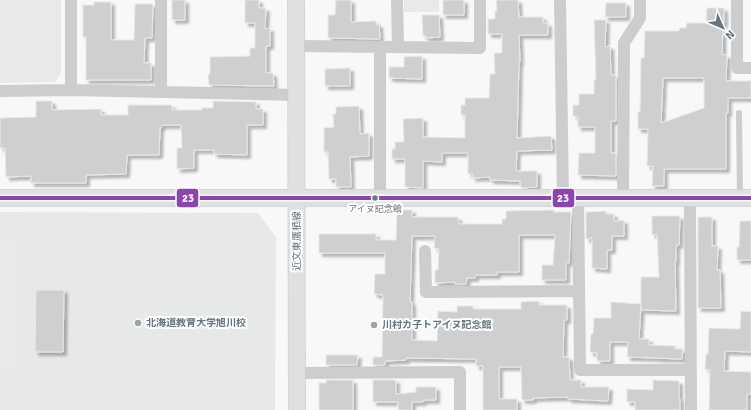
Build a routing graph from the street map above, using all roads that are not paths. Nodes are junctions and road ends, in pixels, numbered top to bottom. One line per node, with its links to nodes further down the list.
1 (71, 0): 13 (street)
2 (162, 0): 15 (street)
3 (296, 0): 9 (street, 近文東鷹栖線)
4 (398, 0): 11 (street)
5 (480, 0): 11 (street)
6 (560, 0): 21 (street)
7 (640, 0): 22 (street)
8 (737, 0): 12 (street)
9 (296, 46): 10 (street); 16 (street, 近文東鷹栖線)
10 (380, 47): 11 (street); 20 (street)
11 (398, 47)
12 (751, 68)
13 (71, 90): 14 (street); 15 (street)
14 (0, 91)
15 (161, 92): 16 (street)
16 (296, 95): 19 (street, 近文東鷹栖線)
17 (739, 113): 24 (lane)
18 (0, 198): 19 (street)
19 (297, 198): 20 (street); 28 (street, 近文東鷹栖線)
20 (380, 198): 21 (street)
21 (570, 198): 22 (street); 26 (street)
22 (623, 198): 23 (street)
23 (690, 198): 24 (street); 27 (street)
24 (746, 198)
25 (425, 251): 26 (street)
26 (579, 291): 27 (street)
27 (690, 370): 31 (street)
28 (297, 374): 29 (street, 近文東鷹栖線); 30 (street)
29 (297, 410)
30 (460, 410)
31 (691, 410)

